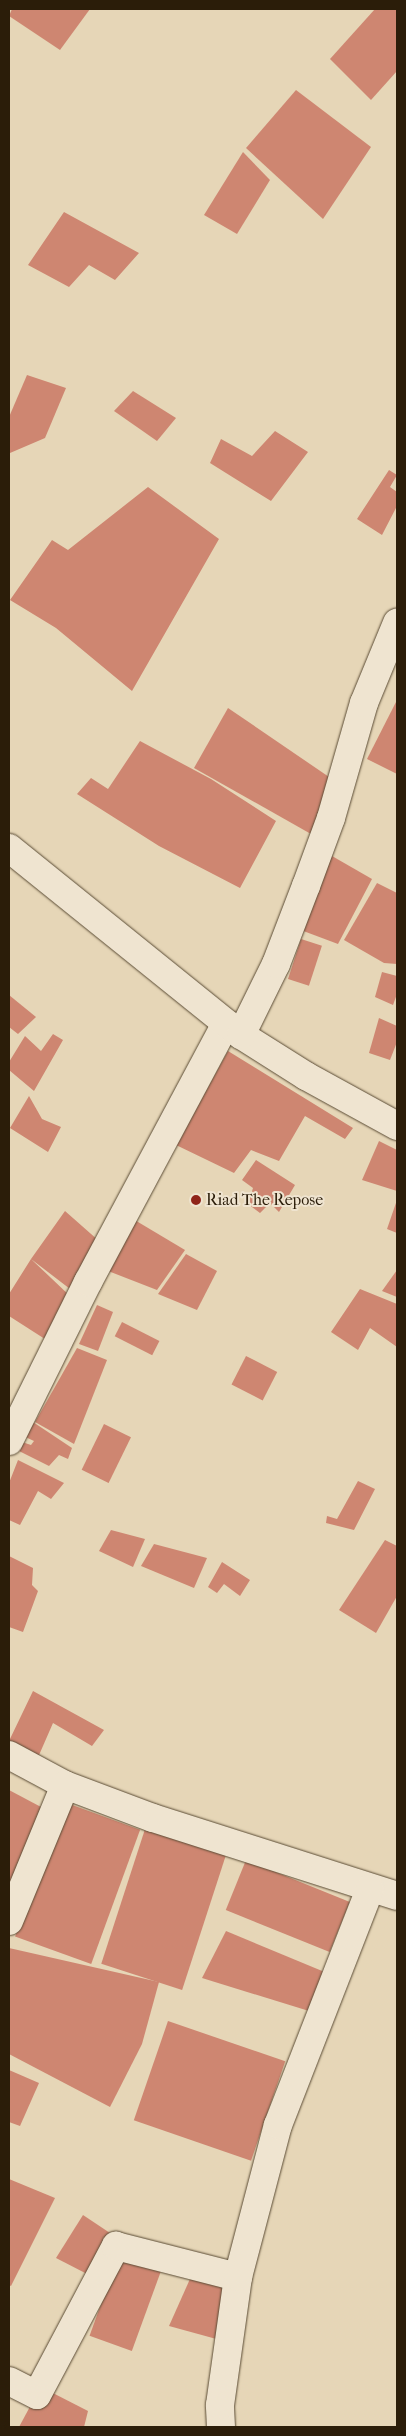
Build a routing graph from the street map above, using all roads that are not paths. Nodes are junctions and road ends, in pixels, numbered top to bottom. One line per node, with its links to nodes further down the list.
1 (397, 623): 3 (street)
2 (9, 848): 3 (street)
3 (233, 1029): 4 (street); 5 (street)
4 (397, 1126)
5 (9, 1441)
6 (9, 1755): 7 (street)
7 (65, 1784): 8 (street); 10 (street)
8 (370, 1889): 9 (street); 11 (street)
9 (397, 1896)
10 (9, 1921)
11 (238, 2277): 12 (street); 13 (street)
12 (9, 2381)
13 (221, 2427)

